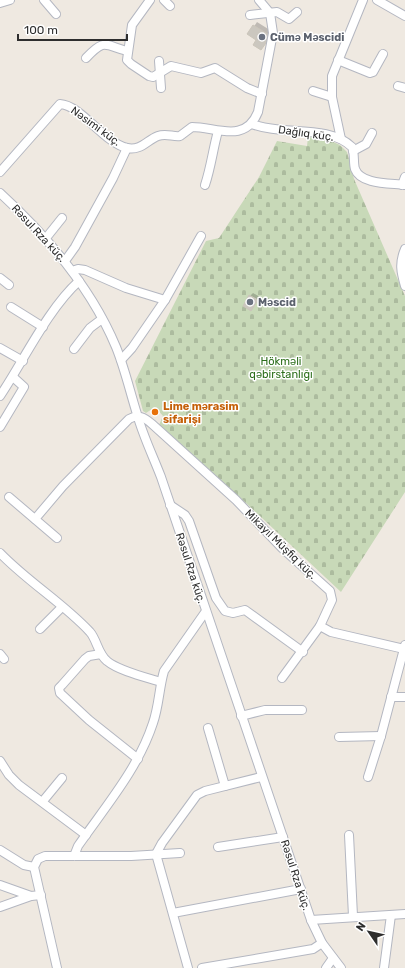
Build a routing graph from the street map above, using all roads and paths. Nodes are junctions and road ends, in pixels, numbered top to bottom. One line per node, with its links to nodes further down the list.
1 (10, 0): 7 (street)
2 (44, 0): 10 (street)
3 (150, 0): 13 (street)
4 (260, 0): 9 (street)
5 (363, 0): 16 (street)
6 (377, 0): 12 (street)
7 (0, 3)
8 (297, 12): 9 (street)
9 (270, 13): 11 (street); 21 (street)
10 (56, 14)
11 (250, 15)
12 (405, 16)
13 (127, 51): 15 (street); 18 (street)
14 (383, 54): 16 (street)
15 (86, 58)
16 (338, 60): 22 (street)
17 (159, 61): 18 (street)
18 (161, 72): 19 (street); 21 (street)
19 (161, 88)
20 (313, 91): 22 (street)
21 (262, 94): 23 (street)
22 (332, 97): 26 (street)
23 (252, 124): 24 (street, Nəsimi küç.); 26 (street, Dağlıq küç.)
24 (218, 131): 27 (street, Nəsimi küç.); 31 (street)
25 (372, 133): 28 (street)
26 (341, 139): 28 (street, Dağlıq küç.)
27 (127, 148): 29 (street, Nəsimi küç.); 37 (street)
28 (353, 151): 30 (street)
29 (0, 172)
30 (404, 182)
31 (205, 185)
32 (2, 198): 35 (street, Rəsul Rza küç.)
33 (62, 218): 35 (street)
34 (201, 236): 43 (street)
35 (46, 238): 37 (street, Rəsul Rza küç.)
36 (405, 249): 42 (street)
37 (65, 261): 38 (street, Rəsul Rza küç.)
38 (72, 271): 40 (street, Rəsul Rza küç.); 43 (street)
39 (0, 278): 41 (street)
40 (79, 281): 45 (street, Rəsul Rza küç.); 46 (street)
41 (9, 285)
42 (405, 286)
43 (165, 300): 49 (street)
44 (11, 307): 46 (street)
45 (102, 319): 48 (street); 49 (street, Rəsul Rza küç.)
46 (43, 327): 50 (street)
47 (0, 348): 50 (street)
48 (74, 349)
49 (121, 360): 53 (street, Rəsul Rza küç.)
50 (23, 361): 51 (street)
51 (13, 377): 52 (street); 54 (street)
52 (0, 396)
53 (137, 416): 56 (street, Rəsul Rza küç.); 57 (street); 62 (street, Mikayıl Müşfiq küç.)
54 (0, 427)
55 (9, 497): 57 (street)
56 (170, 505): 61 (street, Rəsul Rza küç.); 65 (street)
57 (35, 519): 58 (street)
58 (57, 538)
59 (0, 553): 60 (street)
60 (62, 607): 63 (street); 66 (street)
61 (206, 611): 68 (street); 72 (street, Rəsul Rza küç.)
62 (320, 626): 64 (street); 65 (street, Mikayıl Müşfiq küç.)
63 (40, 629)
64 (404, 647): 69 (street)
65 (303, 652): 67 (street, Mikayıl Müşfiq küç.)
66 (101, 654): 68 (street); 76 (street)
67 (282, 678)
68 (161, 682): 76 (street)
69 (391, 697): 70 (street); 74 (street)
70 (405, 697)
71 (302, 710): 72 (street)
72 (241, 716): 78 (street, Rəsul Rza küç.)
73 (208, 728): 81 (street)
74 (381, 736): 75 (street); 79 (street)
75 (339, 737)
76 (138, 759): 83 (street)
77 (0, 761): 82 (street)
78 (261, 777): 81 (street); 85 (street, Rəsul Rza küç.)
79 (368, 777)
80 (62, 778): 82 (street)
81 (226, 786): 89 (street)
82 (43, 802): 83 (street)
83 (86, 835): 90 (street)
84 (349, 835): 100 (street)
85 (283, 837): 86 (street); 93 (street, Rəsul Rza küç.)
86 (218, 847)
87 (0, 850): 91 (street)
88 (180, 853): 89 (street)
89 (156, 854): 90 (street); 97 (street)
90 (74, 856): 91 (street)
91 (34, 867): 94 (street)
92 (0, 885): 95 (street)
93 (301, 889): 97 (street); 101 (street, Rəsul Rza küç.)
94 (40, 895): 95 (street); 104 (street)
95 (31, 896): 96 (street)
96 (0, 907)
97 (173, 913): 105 (street)
98 (405, 914): 99 (street)
99 (391, 915): 100 (street); 109 (street)
100 (353, 916): 101 (street)
101 (311, 920): 102 (street, Rəsul Rza küç.)
102 (322, 943): 103 (street, Rəsul Rza küç.); 106 (street)
103 (333, 958): 107 (street); 108 (street, Rəsul Rza küç.)
104 (56, 968)
105 (188, 968)
106 (202, 968)
107 (326, 968)
108 (341, 968)
109 (384, 968)

